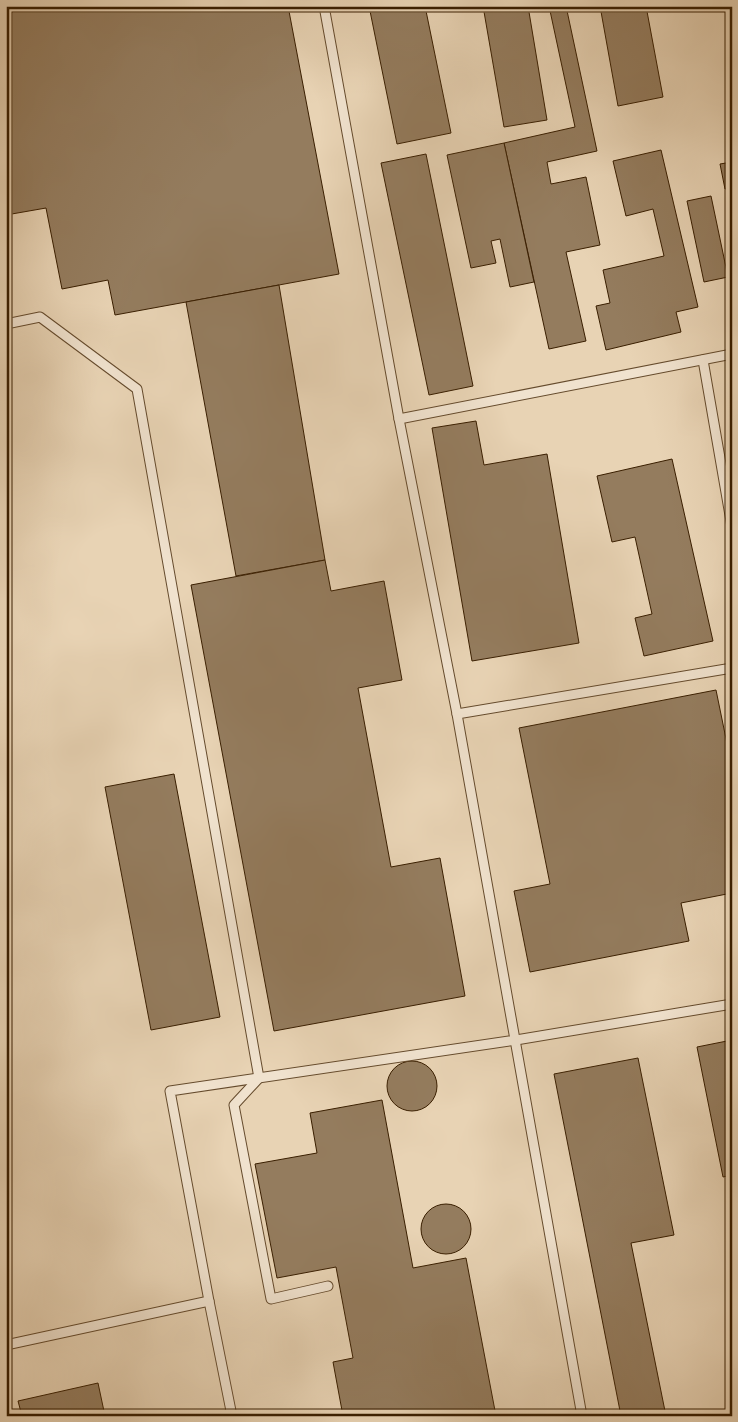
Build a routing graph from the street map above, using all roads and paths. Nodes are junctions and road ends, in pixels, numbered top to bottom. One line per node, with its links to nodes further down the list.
1 (324, 6): 5 (lane)
2 (6, 324): 11 (lane)
3 (732, 354): 4 (lane)
4 (703, 360): 5 (lane); 6 (lane)
5 (399, 419): 8 (lane)
6 (732, 526)
7 (732, 668): 8 (lane)
8 (457, 714): 10 (lane)
9 (732, 1004): 10 (lane)
10 (516, 1040): 11 (lane); 16 (lane)
11 (259, 1078): 12 (lane); 13 (lane)
12 (328, 1286)
13 (209, 1301): 14 (lane); 15 (lane)
14 (6, 1345)
15 (232, 1416)
16 (582, 1416)

